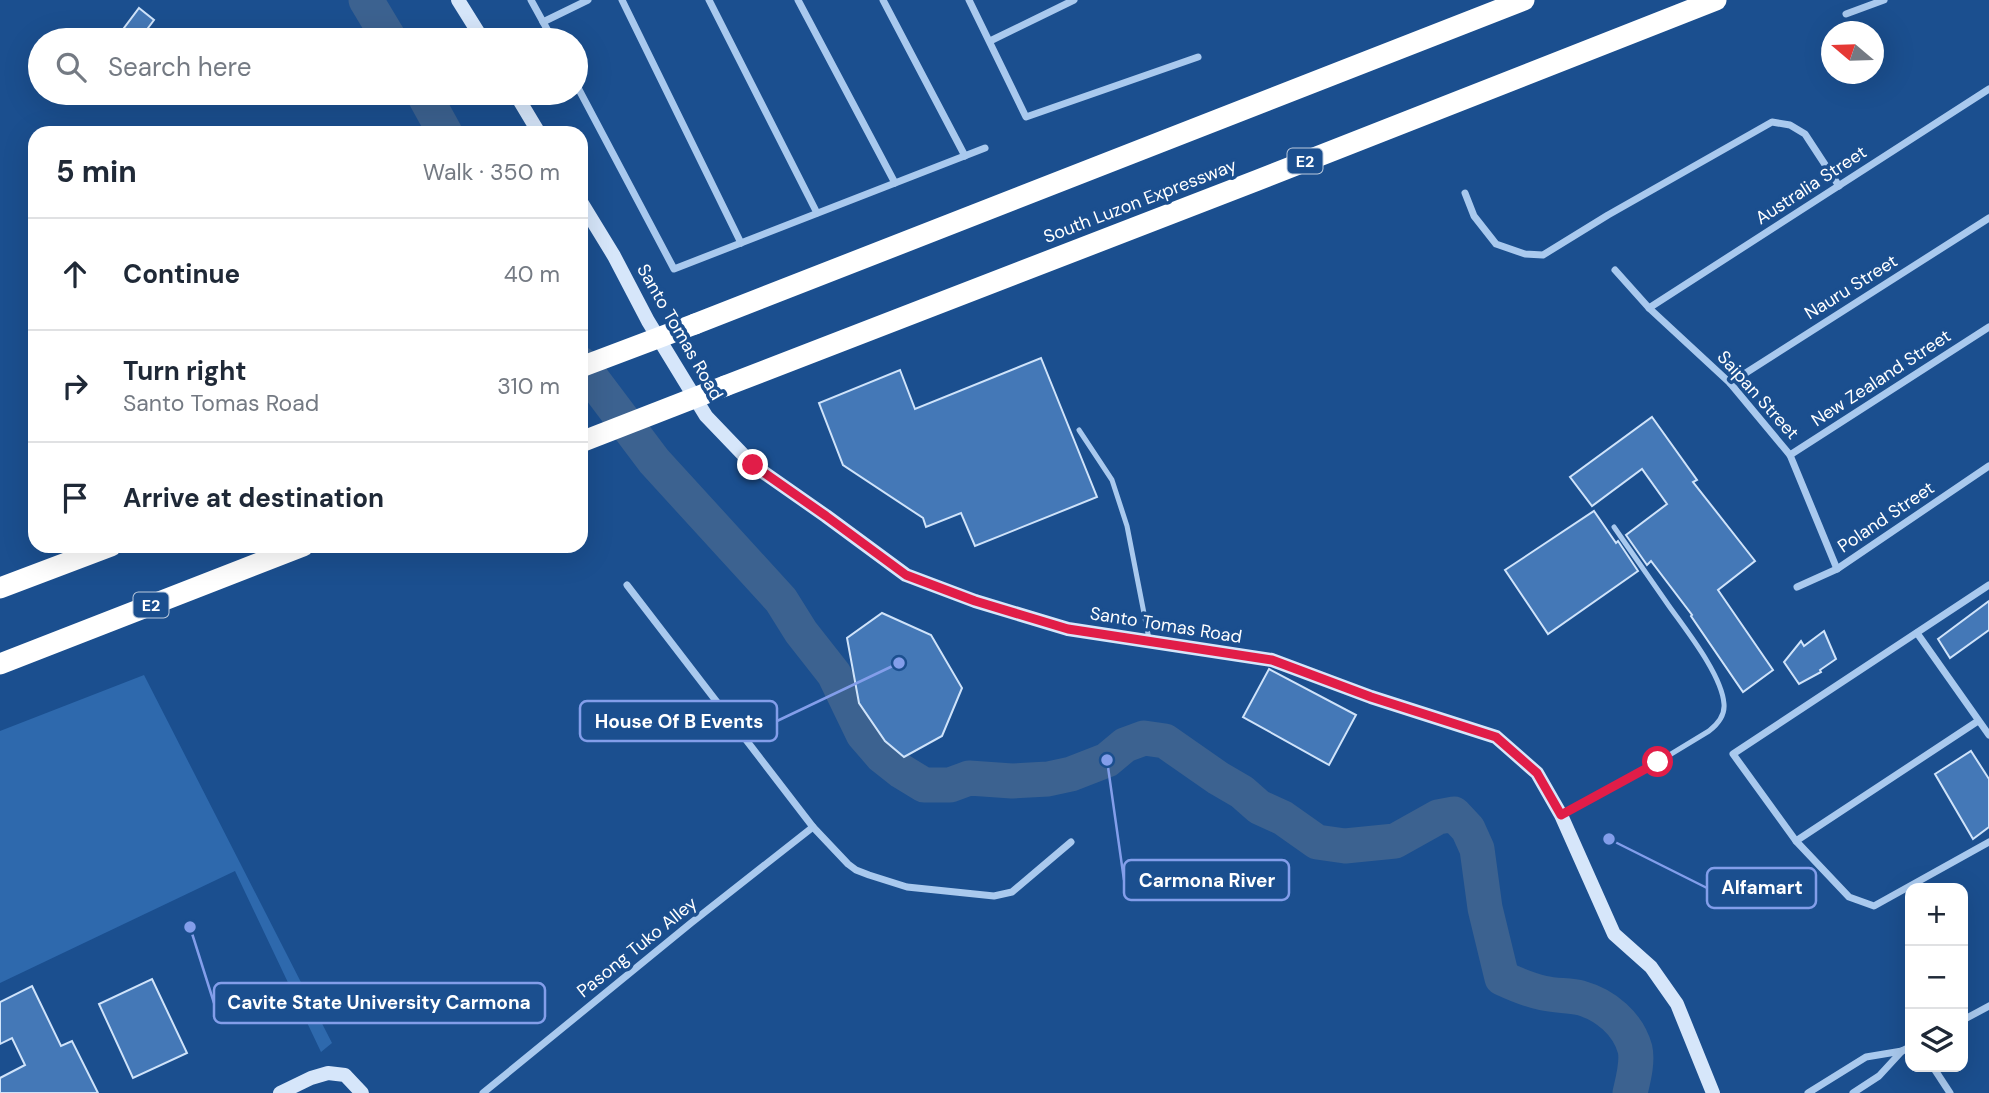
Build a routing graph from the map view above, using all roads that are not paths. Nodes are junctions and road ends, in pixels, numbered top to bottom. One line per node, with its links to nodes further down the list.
1 (458, 0): 16 (street)
2 (531, 0): 15 (street)
3 (588, 0): 15 (street)
4 (622, 0): 32 (street)
5 (709, 0): 30 (street)
6 (798, 0): 26 (street)
7 (883, 0): 25 (street)
8 (970, 0): 18 (street)
9 (1074, 0): 13 (street)
10 (1524, 0): 36 (highway, bridge)
11 (1716, 0): 39 (highway, South Luzon Expressway / E2, bridge)
12 (1884, 0): 14 (street)
13 (1064, 2): 18 (street)
14 (1846, 14)
15 (543, 22): 17 (street)
16 (476, 28)
17 (546, 28)
18 (990, 41): 19 (street)
19 (1198, 57)
20 (1989, 89): 27 (street, Australia Street)
21 (522, 105): 23 (street)
22 (588, 105): 32 (street)
23 (535, 126)
24 (985, 148): 25 (street)
25 (965, 156): 26 (street)
26 (895, 183): 30 (street)
27 (1839, 186): 28 (street); 34 (street, Australia Street)
28 (1465, 193)
29 (588, 213): 51 (street, Santo Tomas Road)
30 (817, 213): 32 (street)
31 (1989, 218): 37 (street, Nauru Street)
32 (741, 243)
33 (1615, 270): 34 (street, Saipan Street)
34 (1649, 308): 37 (street, Saipan Street)
35 (1989, 327): 40 (street, New Zealand Street)
36 (588, 364)
37 (1730, 383): 40 (street, Saipan Street)
38 (1079, 429): 51 (lane)
39 (588, 439)
40 (1790, 456): 45 (street, Saipan Street)
41 (1989, 466): 45 (street, Poland Street)
42 (1614, 527): 55 (lane)
43 (92, 553): 49 (highway)
44 (285, 553): 52 (highway, E2)
45 (1837, 569): 48 (street, Poland Street)
46 (627, 585): 56 (street)
47 (1989, 585): 50 (street)
48 (1797, 587)
49 (0, 588)
50 (1917, 633): 53 (street); 57 (street)
51 (1150, 642): 55 (street, Santo Tomas Road)
52 (0, 664)
53 (1978, 721): 54 (street); 57 (street)
54 (1989, 735)
55 (1561, 815): 68 (street, Santo Tomas Road)
56 (813, 827): 58 (street); 67 (street, Pasong Tuko Alley)
57 (1796, 841): 59 (street)
58 (1071, 842)
59 (1989, 842)
60 (1989, 1006): 61 (street)
61 (1968, 1017)
62 (1905, 1049): 69 (street)
63 (1905, 1050): 70 (street)
64 (1936, 1072): 71 (street)
65 (280, 1093): 66 (street)
66 (362, 1093)
67 (483, 1093)
68 (1713, 1093)
69 (1808, 1093)
70 (1853, 1093)
71 (1950, 1093)

